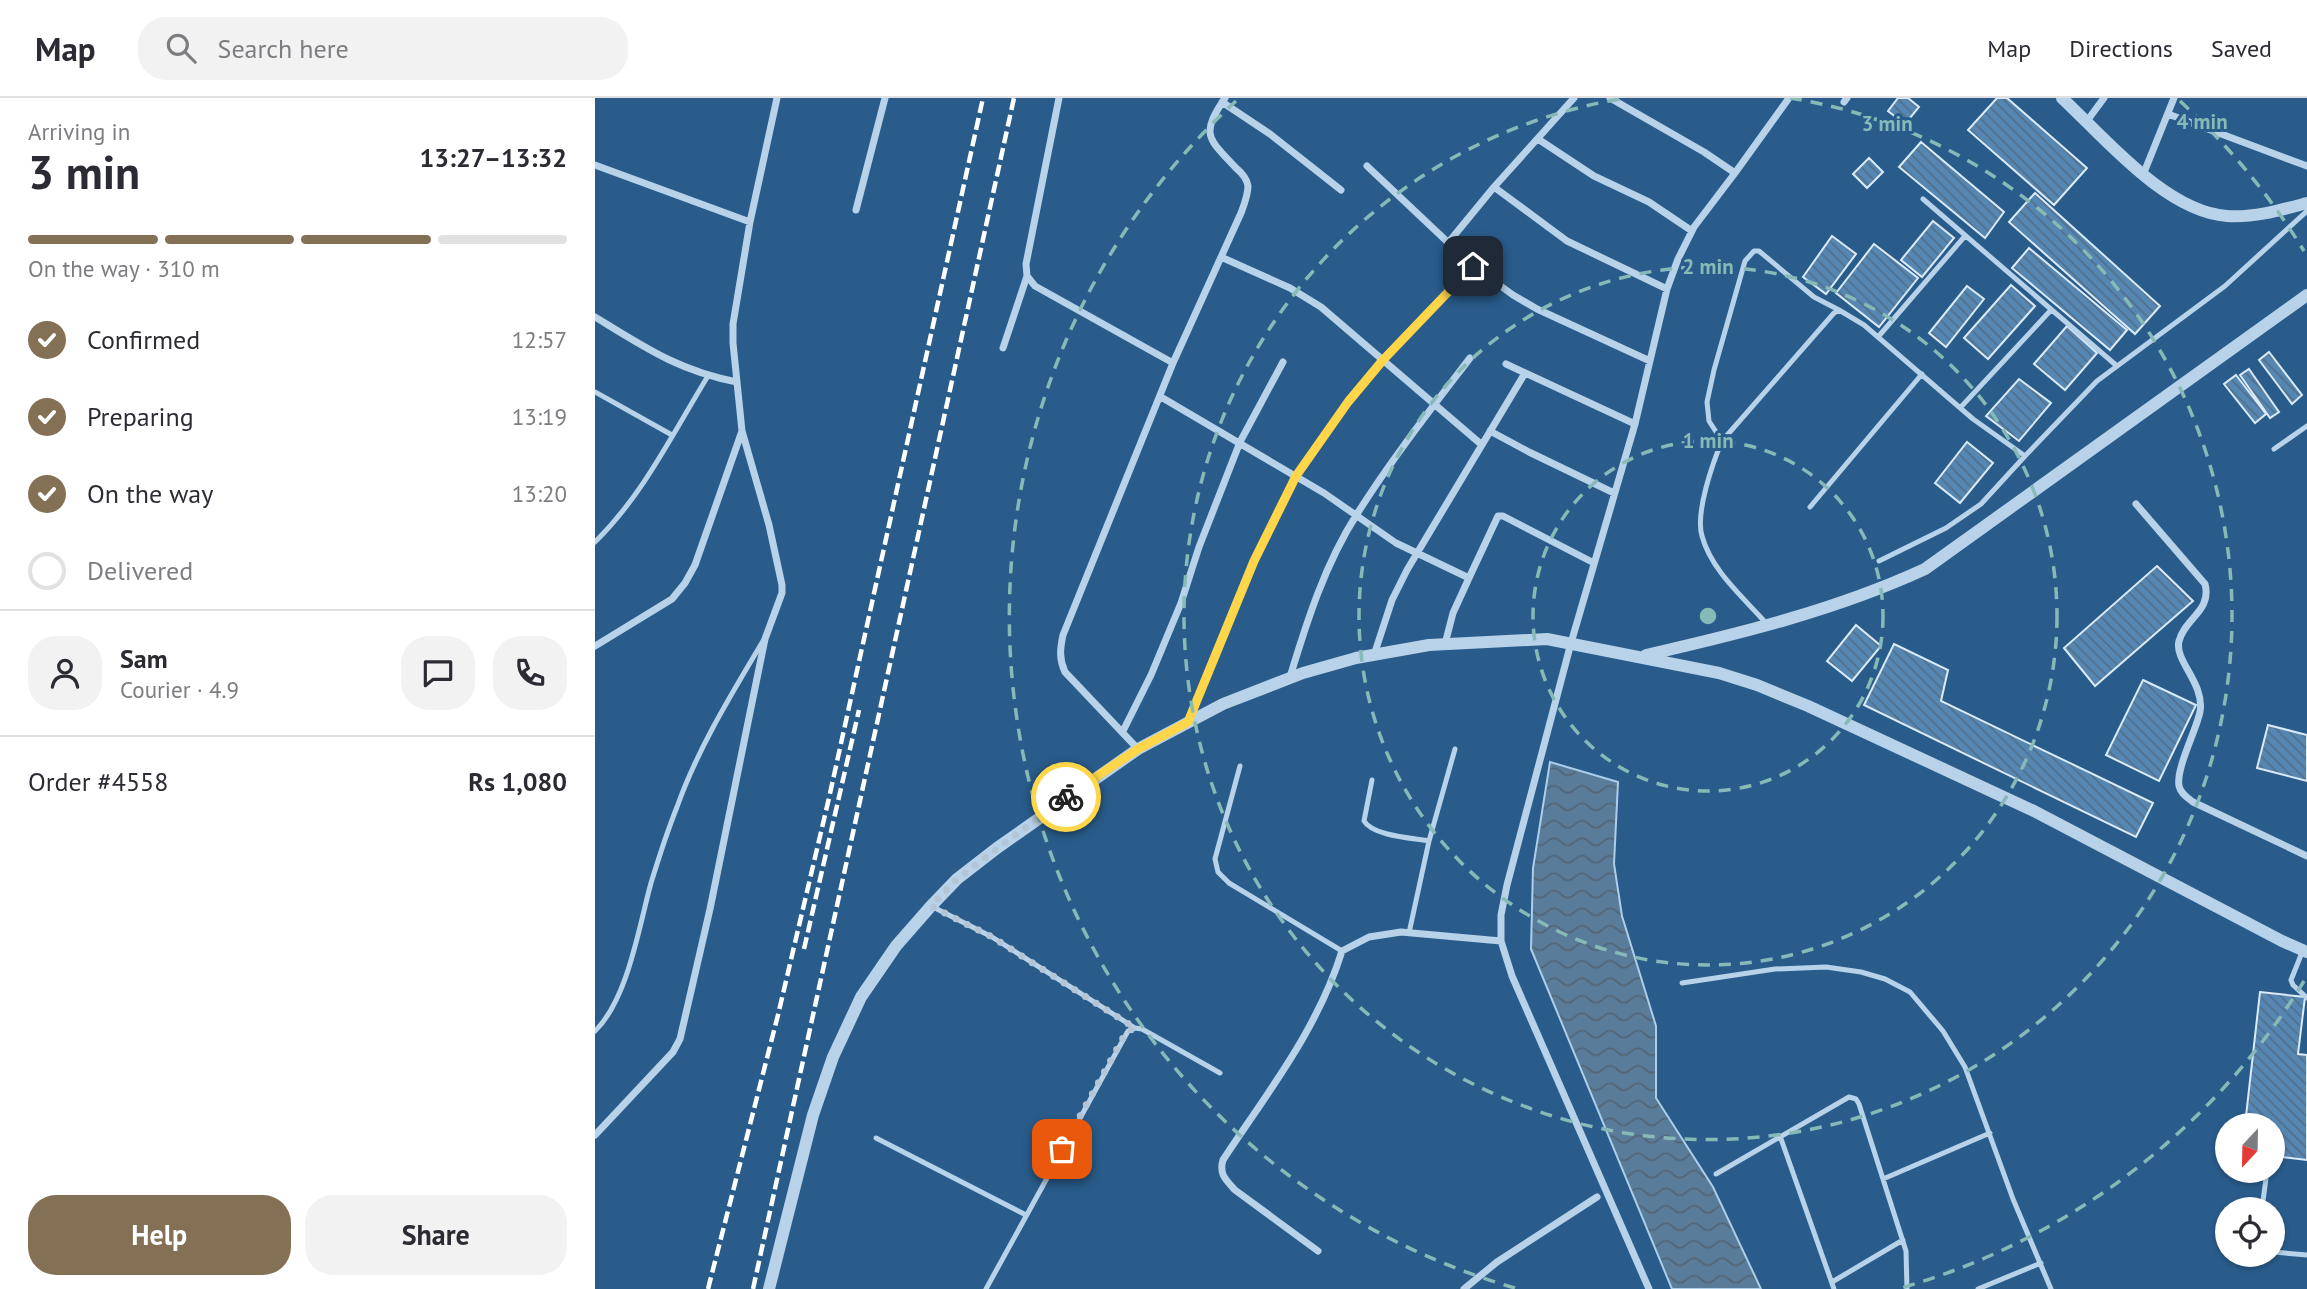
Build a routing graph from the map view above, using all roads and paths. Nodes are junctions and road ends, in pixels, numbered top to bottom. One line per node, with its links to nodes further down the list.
1 (776, 98): 25 (street)
2 (885, 98): 23 (street)
3 (1059, 98): 31 (street)
4 (1574, 98): 13 (street)
5 (1610, 98): 17 (street)
6 (1789, 98): 17 (street)
7 (2062, 98): 12 (street)
8 (2104, 98): 12 (street)
9 (2174, 98): 11 (street)
10 (1224, 100): 20 (street); 29 (street)
11 (2168, 114): 16 (street); 18 (street)
12 (2087, 121): 18 (street)
13 (1538, 139): 19 (street); 26 (street)
14 (595, 165): 25 (street)
15 (1367, 166): 28 (street)
16 (2307, 166)
17 (1735, 173): 26 (street)
18 (2142, 176): 22 (street)
19 (1494, 187): 28 (street); 32 (street)
20 (1341, 190)
21 (1923, 199): 27 (lane)
22 (2307, 203)
23 (856, 210)
24 (2307, 211): 45 (lane)
25 (750, 222): 49 (street)
26 (1692, 231): 32 (street)
27 (1965, 236): 35 (lane); 37 (lane)
28 (1448, 243): 30 (street)
29 (1221, 257): 40 (street); 43 (street)
30 (1473, 266): 40 (street); 41 (street)
31 (1027, 276): 38 (street); 43 (street)
32 (1667, 289): 41 (street)
33 (2307, 295): 74 (street)
34 (1839, 310): 37 (lane); 59 (lane); 59 (lane)
35 (2051, 310): 45 (lane); 53 (lane)
36 (595, 317): 48 (street)
37 (1878, 337): 47 (lane)
38 (1003, 348)
39 (1469, 358): 52 (street)
40 (1383, 360): 52 (street); 64 (street)
41 (1650, 361): 54 (street)
42 (1283, 362): 60 (street)
43 (1173, 363): 51 (street)
44 (1506, 364): 46 (street)
45 (2117, 366): 63 (lane)
46 (1525, 373): 54 (street); 57 (street)
47 (1921, 374): 53 (lane); 67 (lane)
48 (708, 376): 49 (street); 58 (lane)
49 (737, 382): 56 (street)
50 (595, 391): 58 (lane)
51 (1161, 397): 60 (street); 83 (street)
52 (1435, 404): 61 (street); 68 (street)
53 (1960, 408): 63 (lane)
54 (1635, 424): 65 (street)
55 (2307, 426): 62 (lane)
56 (742, 431): 75 (street); 78 (street)
57 (1490, 431): 61 (street); 65 (street)
58 (672, 435): 69 (lane)
59 (1722, 441): 74 (lane)
60 (1240, 442): 64 (street); 83 (street)
61 (1482, 445): 70 (street)
62 (2274, 449)
63 (2025, 456): 71 (lane)
64 (1296, 476): 68 (street); 82 (street)
65 (1615, 493): 72 (street)
66 (2136, 504): 89 (street)
67 (1811, 507)
68 (1356, 516): 70 (street); 81 (street)
69 (595, 542)
70 (1417, 554): 73 (street); 79 (street)
71 (1879, 561)
72 (1594, 564): 73 (street); 76 (street)
73 (1469, 578): 77 (street)
74 (1768, 626): 80 (street)
75 (765, 639): 98 (lane); 101 (street)
76 (1570, 643): 77 (street); 80 (street); 92 (street)
77 (1445, 644): 79 (street)
78 (595, 646)
79 (1374, 655): 81 (street)
80 (1640, 656): 94 (street)
81 (1290, 678): 82 (street)
82 (1188, 722): 84 (street)
83 (1123, 731): 84 (street)
84 (1138, 749): 90 (street)
85 (1455, 749): 88 (lane)
86 (1240, 766): 93 (lane)
87 (1371, 780): 88 (lane)
88 (1429, 841): 91 (lane)
89 (2307, 856)
90 (931, 906): 97 (lane); 114 (street)
91 (1409, 933): 92 (street); 93 (street)
92 (1501, 941): 117 (street)
93 (1342, 951): 109 (street)
94 (2305, 951): 96 (lane)
95 (1682, 983): 100 (lane)
96 (2307, 998)
97 (1135, 1028): 99 (lane); 107 (lane)
98 (595, 1031)
99 (1220, 1073)
100 (1990, 1133): 105 (lane); 112 (lane)
101 (595, 1135)
102 (1780, 1136): 104 (lane); 105 (lane); 113 (lane)
103 (876, 1138): 107 (lane)
104 (1716, 1174)
105 (1883, 1179): 108 (lane)
106 (1597, 1197): 116 (street)
107 (1026, 1215): 115 (lane)
108 (1903, 1240): 113 (lane); 119 (lane)
109 (1318, 1251)
110 (2285, 1253): 111 (lane)
111 (2307, 1255)
112 (2041, 1263): 120 (lane); 121 (lane)
113 (1832, 1282): 118 (lane)
114 (769, 1289)
115 (986, 1289)
116 (1464, 1289)
117 (1649, 1289)
118 (1835, 1289)
119 (1907, 1289)
120 (1978, 1289)
121 (2051, 1289)

